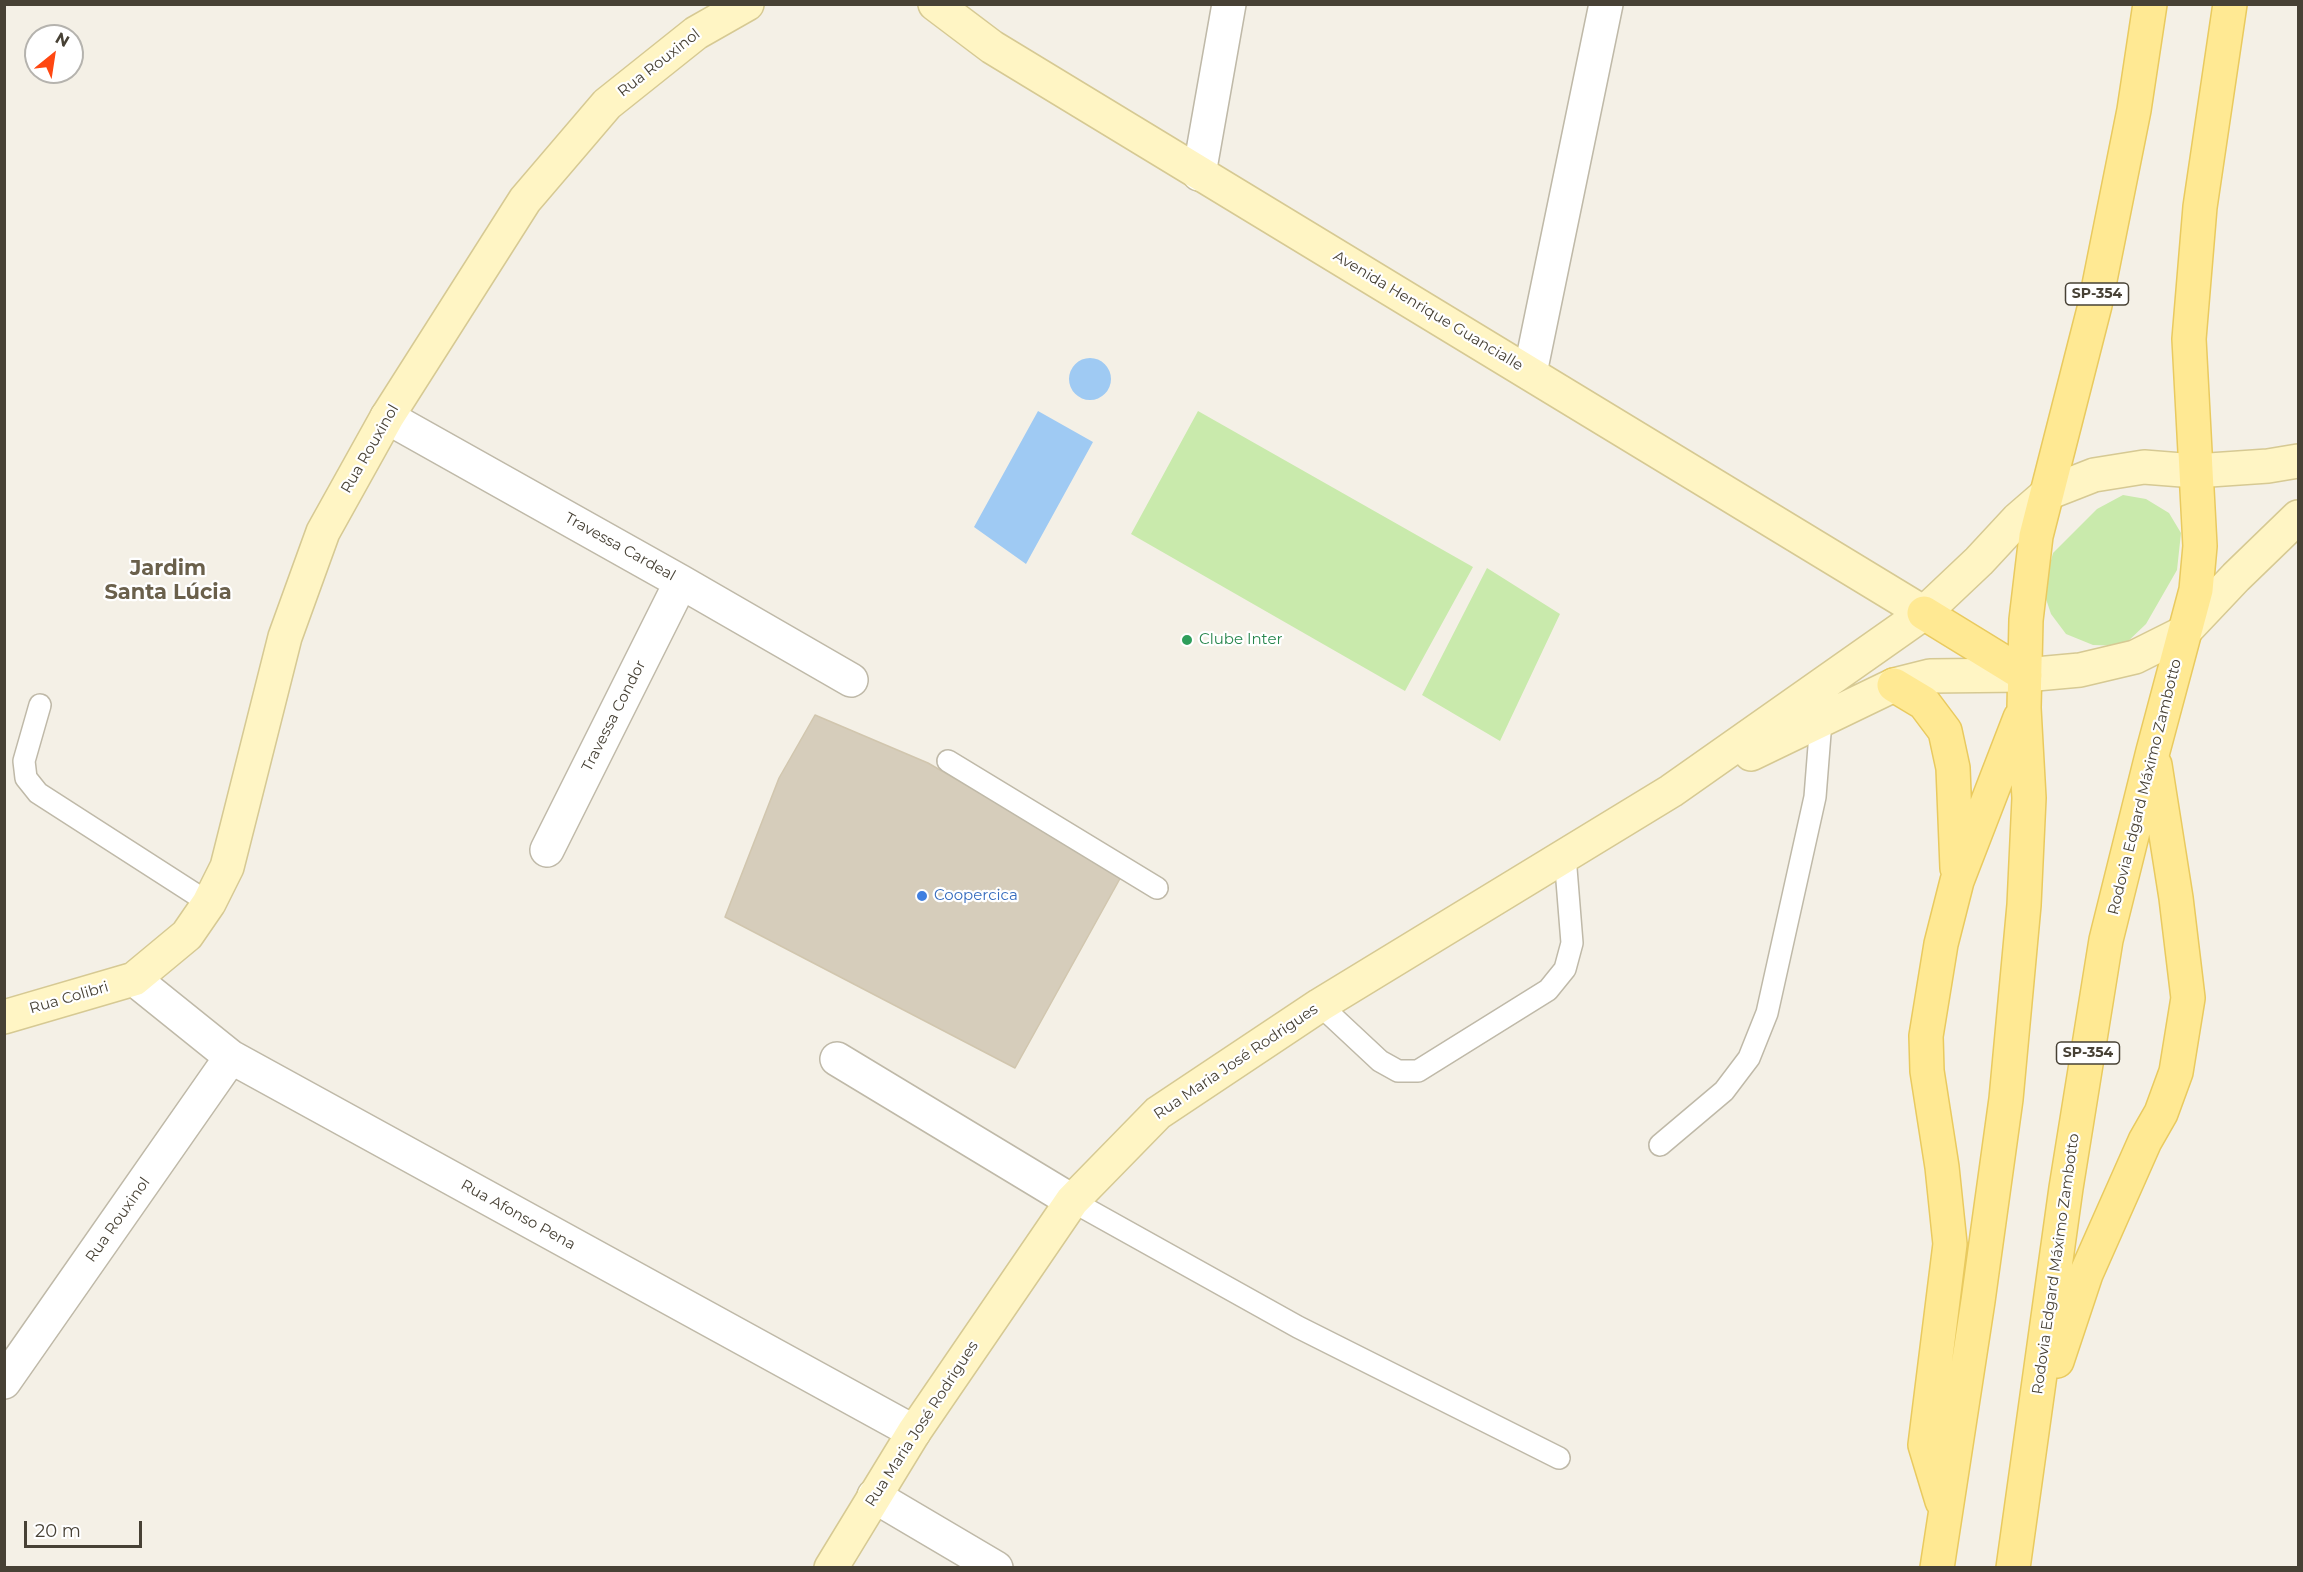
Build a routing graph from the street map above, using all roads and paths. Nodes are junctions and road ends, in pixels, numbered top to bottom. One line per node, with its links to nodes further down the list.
1 (747, 4): 9 (main road, Rua Rouxinol)
2 (935, 4): 7 (main road, Avenida Henrique Guancialle)
3 (1229, 4): 7 (street)
4 (1606, 4): 8 (street)
5 (2150, 4): 12 (main road, SP-354)
6 (2230, 4): 11 (main road, Rodovia Edgard Máximo Zambotto / SP-354)
7 (1199, 174): 8 (main road, Avenida Henrique Guancialle)
8 (1530, 373): 15 (main road, Avenida Henrique Guancialle)
9 (387, 417): 14 (street, Travessa Cardeal); 30 (main road, Rua Rouxinol)
10 (2298, 461): 11 (main road)
11 (2195, 471): 12 (main road); 16 (main road, Rodovia Edgard Máximo Zambotto / SP-354)
12 (2048, 493): 15 (main road); 17 (main road, SP-354)
13 (2298, 517): 16 (main road)
14 (681, 582): 18 (street, Travessa Cardeal); 26 (street, Travessa Condor)
15 (1924, 613): 17 (main road); 25 (main road)
16 (2183, 633): 17 (main road); 23 (main road, Rodovia Edgard Máximo Zambotto / SP-354)
17 (2025, 675): 19 (main road); 21 (main road, SP-354)
18 (851, 680)
19 (1894, 685): 22 (main road); 28 (main road)
20 (40, 705): 30 (lane)
21 (2024, 708): 28 (main road, SP-354); 43 (main road, SP-354)
22 (1821, 721): 25 (main road); 36 (lane)
23 (2153, 751): 40 (main road, Rodovia Edgard Máximo Zambotto / SP-354); 40 (main road, SP-354)
24 (948, 762): 29 (lane)
25 (1671, 791): 27 (main road, Rua Maria José Rodrigues)
26 (547, 850)
27 (1565, 856): 32 (main road, Rua Maria José Rodrigues); 32 (lane)
28 (1957, 881): 43 (main road, SP-354)
29 (1157, 888)
30 (209, 903): 31 (main road, Rua Rouxinol)
31 (134, 980): 33 (main road, Rua Colibri); 34 (street, Rua Afonso Pena)
32 (1320, 1005): 37 (main road, Rua Maria José Rodrigues)
33 (4, 1017)
34 (231, 1058): 38 (street, Rua Rouxinol); 39 (street, Rua Afonso Pena)
35 (837, 1059): 37 (street)
36 (1660, 1145)
37 (1072, 1201): 39 (main road, Rua Maria José Rodrigues); 41 (lane)
38 (4, 1382)
39 (914, 1432): 42 (main road, Rua Maria José Rodrigues)
40 (2031, 1439): 47 (main road, Rodovia Edgard Máximo Zambotto / SP-354)
41 (1560, 1458)
42 (874, 1496): 44 (main road, Rua Maria José Rodrigues); 45 (street)
43 (1945, 1510): 46 (main road, SP-354)
44 (831, 1568)
45 (996, 1568)
46 (1937, 1568)
47 (2013, 1568)

